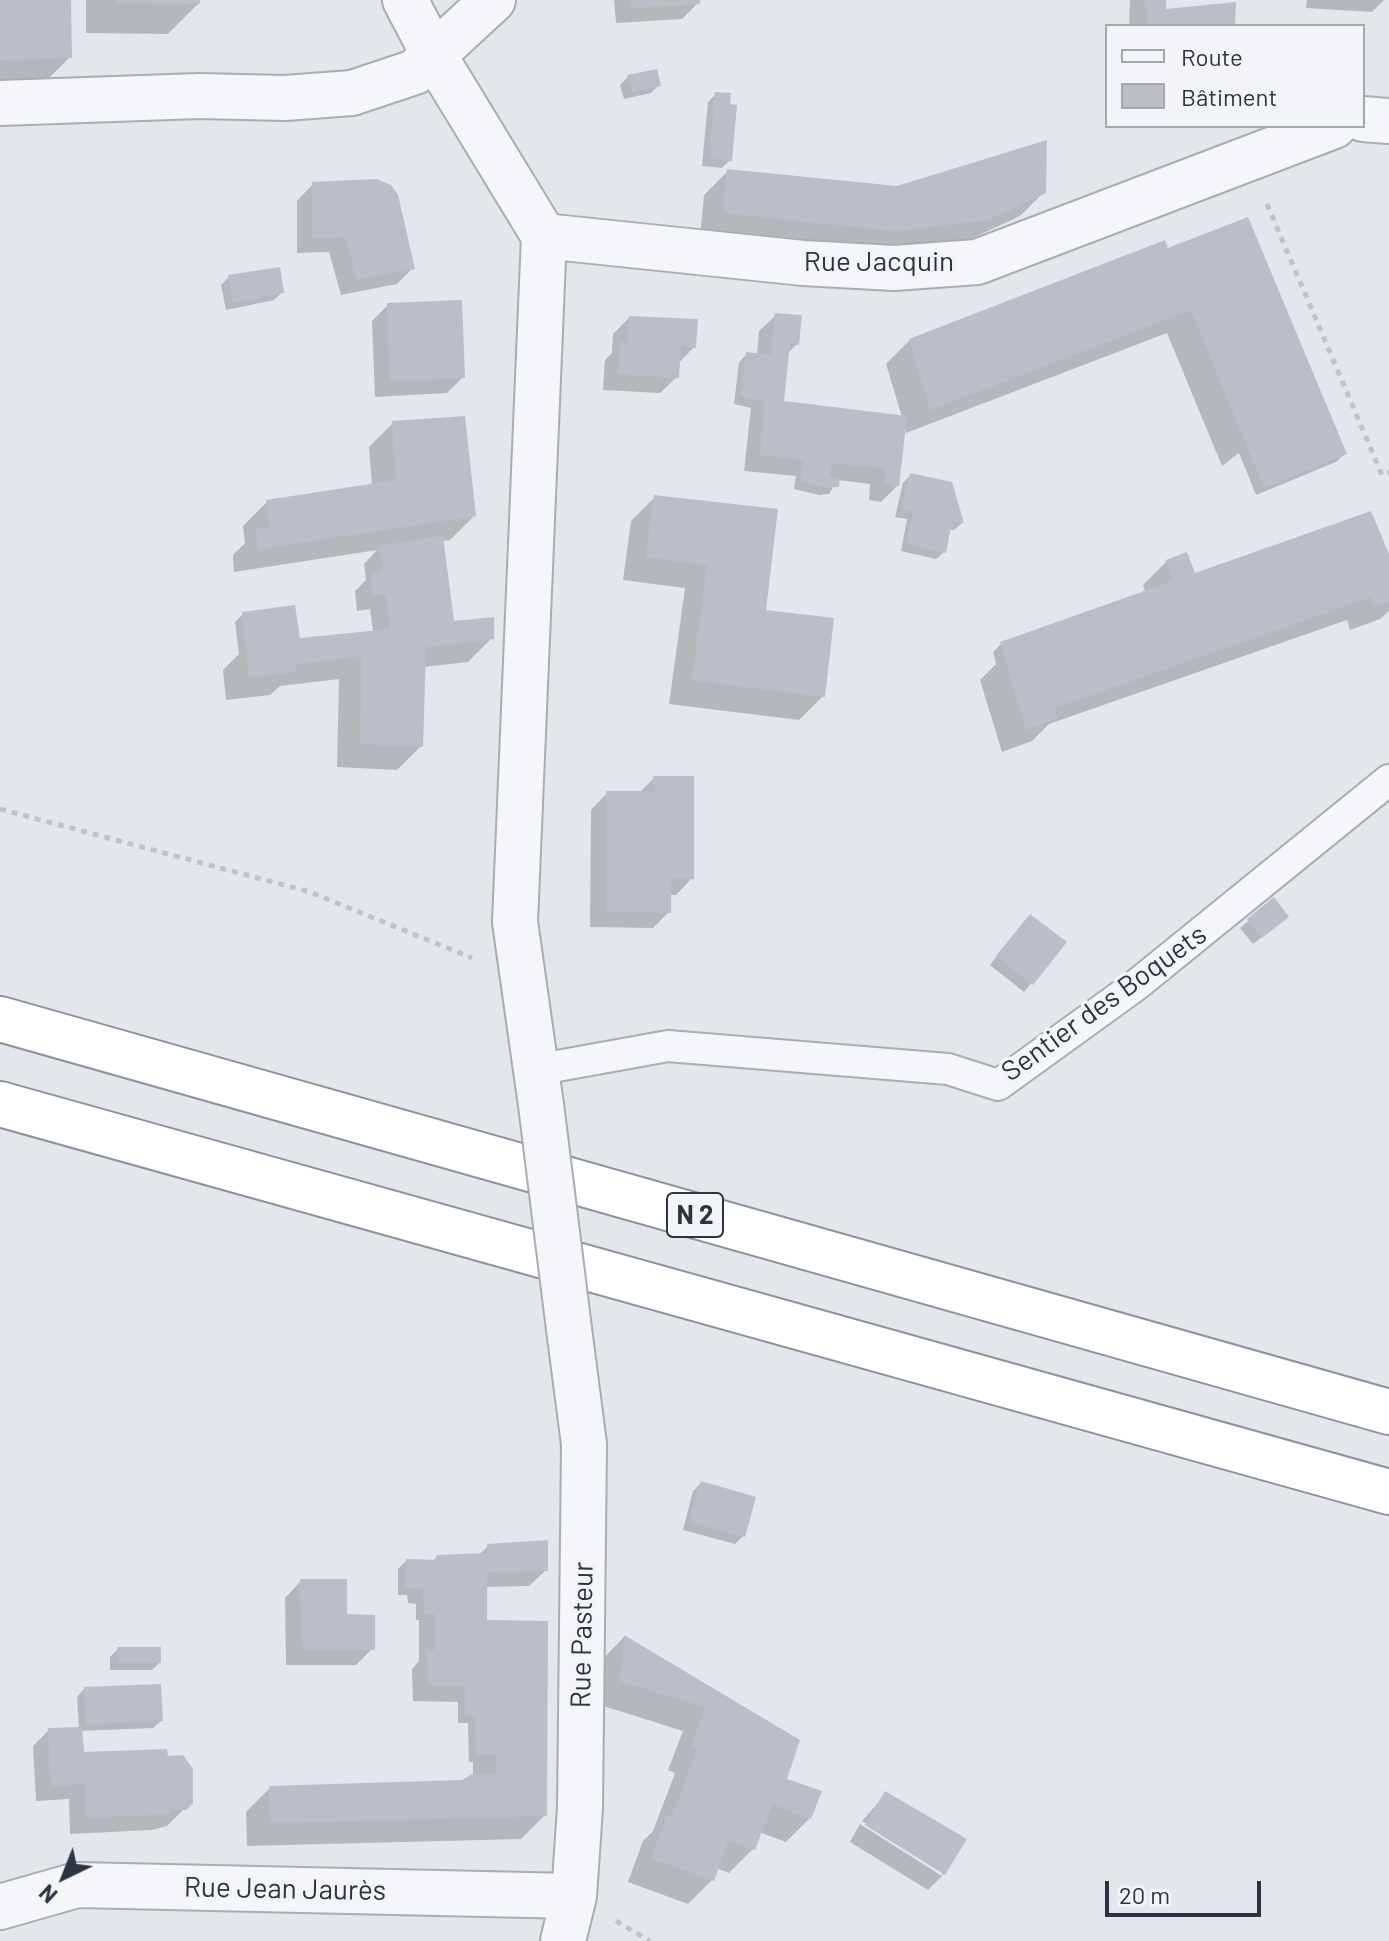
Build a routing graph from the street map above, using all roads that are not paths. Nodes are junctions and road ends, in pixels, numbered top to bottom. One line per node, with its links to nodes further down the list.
1 (405, 0): 3 (street)
2 (493, 0): 3 (street)
3 (435, 57): 4 (street); 8 (street)
4 (0, 103)
5 (1365, 119): 6 (street)
6 (1389, 121)
7 (1329, 128): 8 (street, Rue Jacquin)
8 (544, 236): 11 (street, Rue Pasteur)
9 (1389, 780): 11 (lane, Sentier des Boquets)
10 (0, 1019): 13 (highway, N 2)
11 (538, 1088): 15 (street, Rue Pasteur, bridge)
12 (0, 1104): 14 (highway)
13 (1389, 1412)
14 (1389, 1492)
15 (574, 1896): 16 (street, Rue Jean Jaurès); 17 (street, Rue Pasteur)
16 (0, 1907)
17 (563, 1941)

